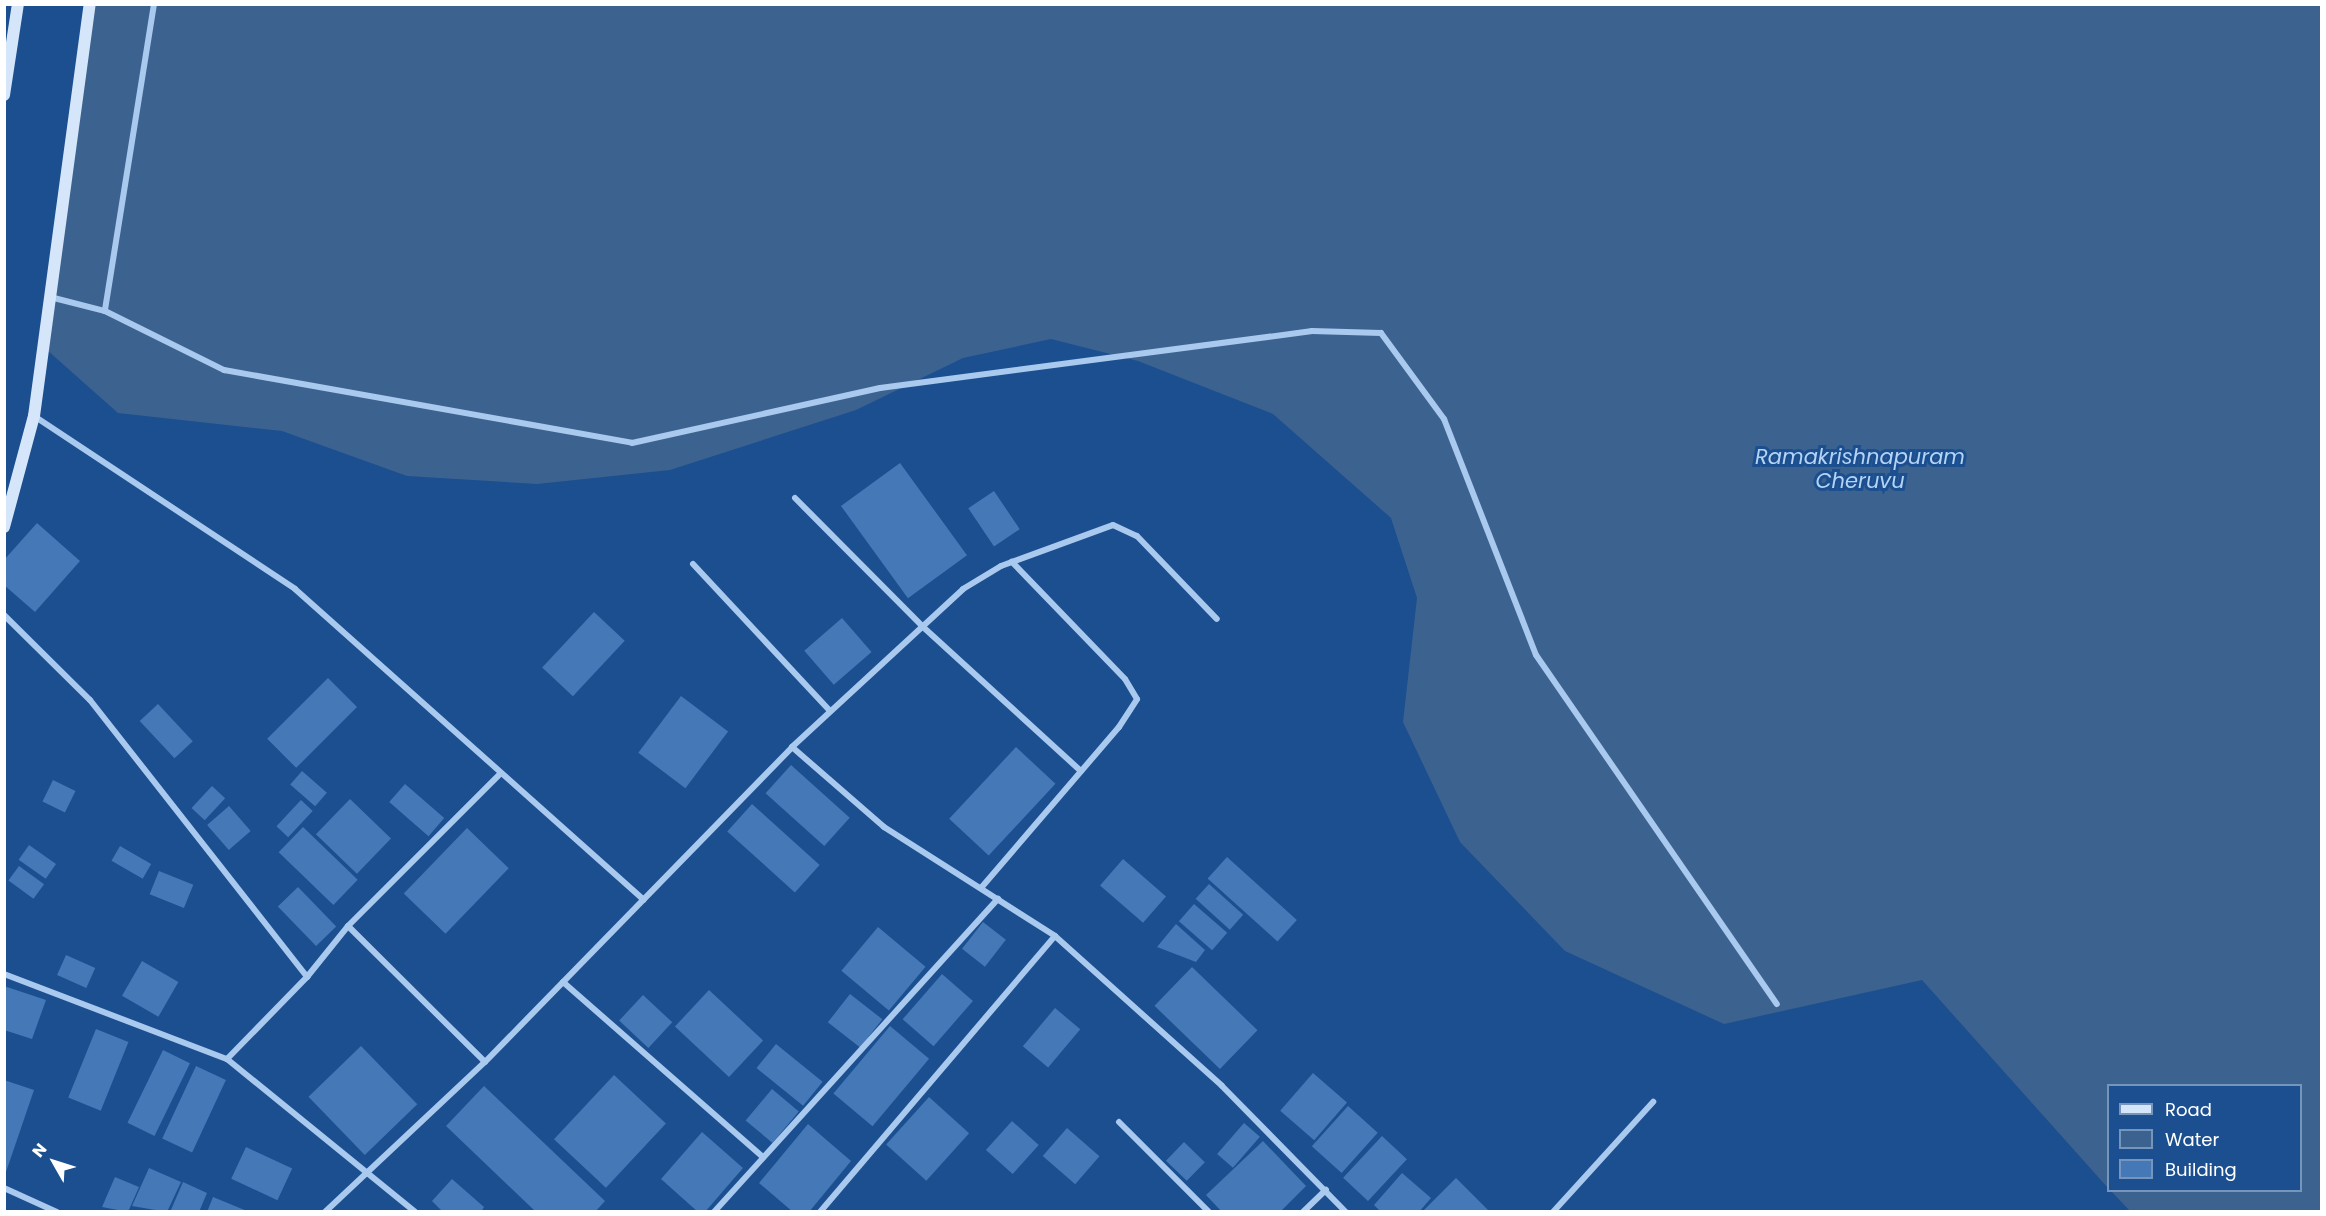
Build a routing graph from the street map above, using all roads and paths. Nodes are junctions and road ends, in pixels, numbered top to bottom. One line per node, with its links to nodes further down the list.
1 (18, 4): 4 (street)
2 (90, 4): 5 (street)
3 (154, 4): 6 (street)
4 (4, 95)
5 (50, 297): 6 (street); 7 (street)
6 (105, 311): 27 (street)
7 (34, 416): 9 (street); 18 (street)
8 (795, 498): 14 (street)
9 (4, 527)
10 (1012, 562): 13 (street); 14 (street); 17 (street)
11 (693, 564): 15 (street)
12 (4, 615): 25 (street)
13 (1217, 619)
14 (922, 626): 15 (street); 17 (street)
15 (830, 711): 16 (street)
16 (792, 747): 19 (street); 21 (street)
17 (1081, 771): 19 (street)
18 (499, 775): 21 (street); 22 (street)
19 (981, 888): 20 (street)
20 (998, 899): 23 (street); 32 (street)
21 (644, 900): 26 (street)
22 (348, 926): 25 (street); 29 (street)
23 (1055, 936): 35 (street); 40 (street)
24 (4, 974): 28 (street)
25 (307, 977): 28 (street)
26 (563, 982): 29 (street); 32 (street)
27 (1777, 1004)
28 (228, 1059): 33 (street)
29 (485, 1062): 33 (street)
30 (1653, 1102): 44 (street)
31 (1119, 1122): 41 (street)
32 (763, 1157): 39 (street)
33 (366, 1169): 37 (street); 38 (street)
34 (4, 1188): 36 (street)
35 (1326, 1190): 42 (street); 43 (street)
36 (57, 1212)
37 (325, 1212)
38 (415, 1212)
39 (714, 1212)
40 (820, 1212)
41 (1209, 1212)
42 (1303, 1212)
43 (1346, 1212)
44 (1553, 1212)

